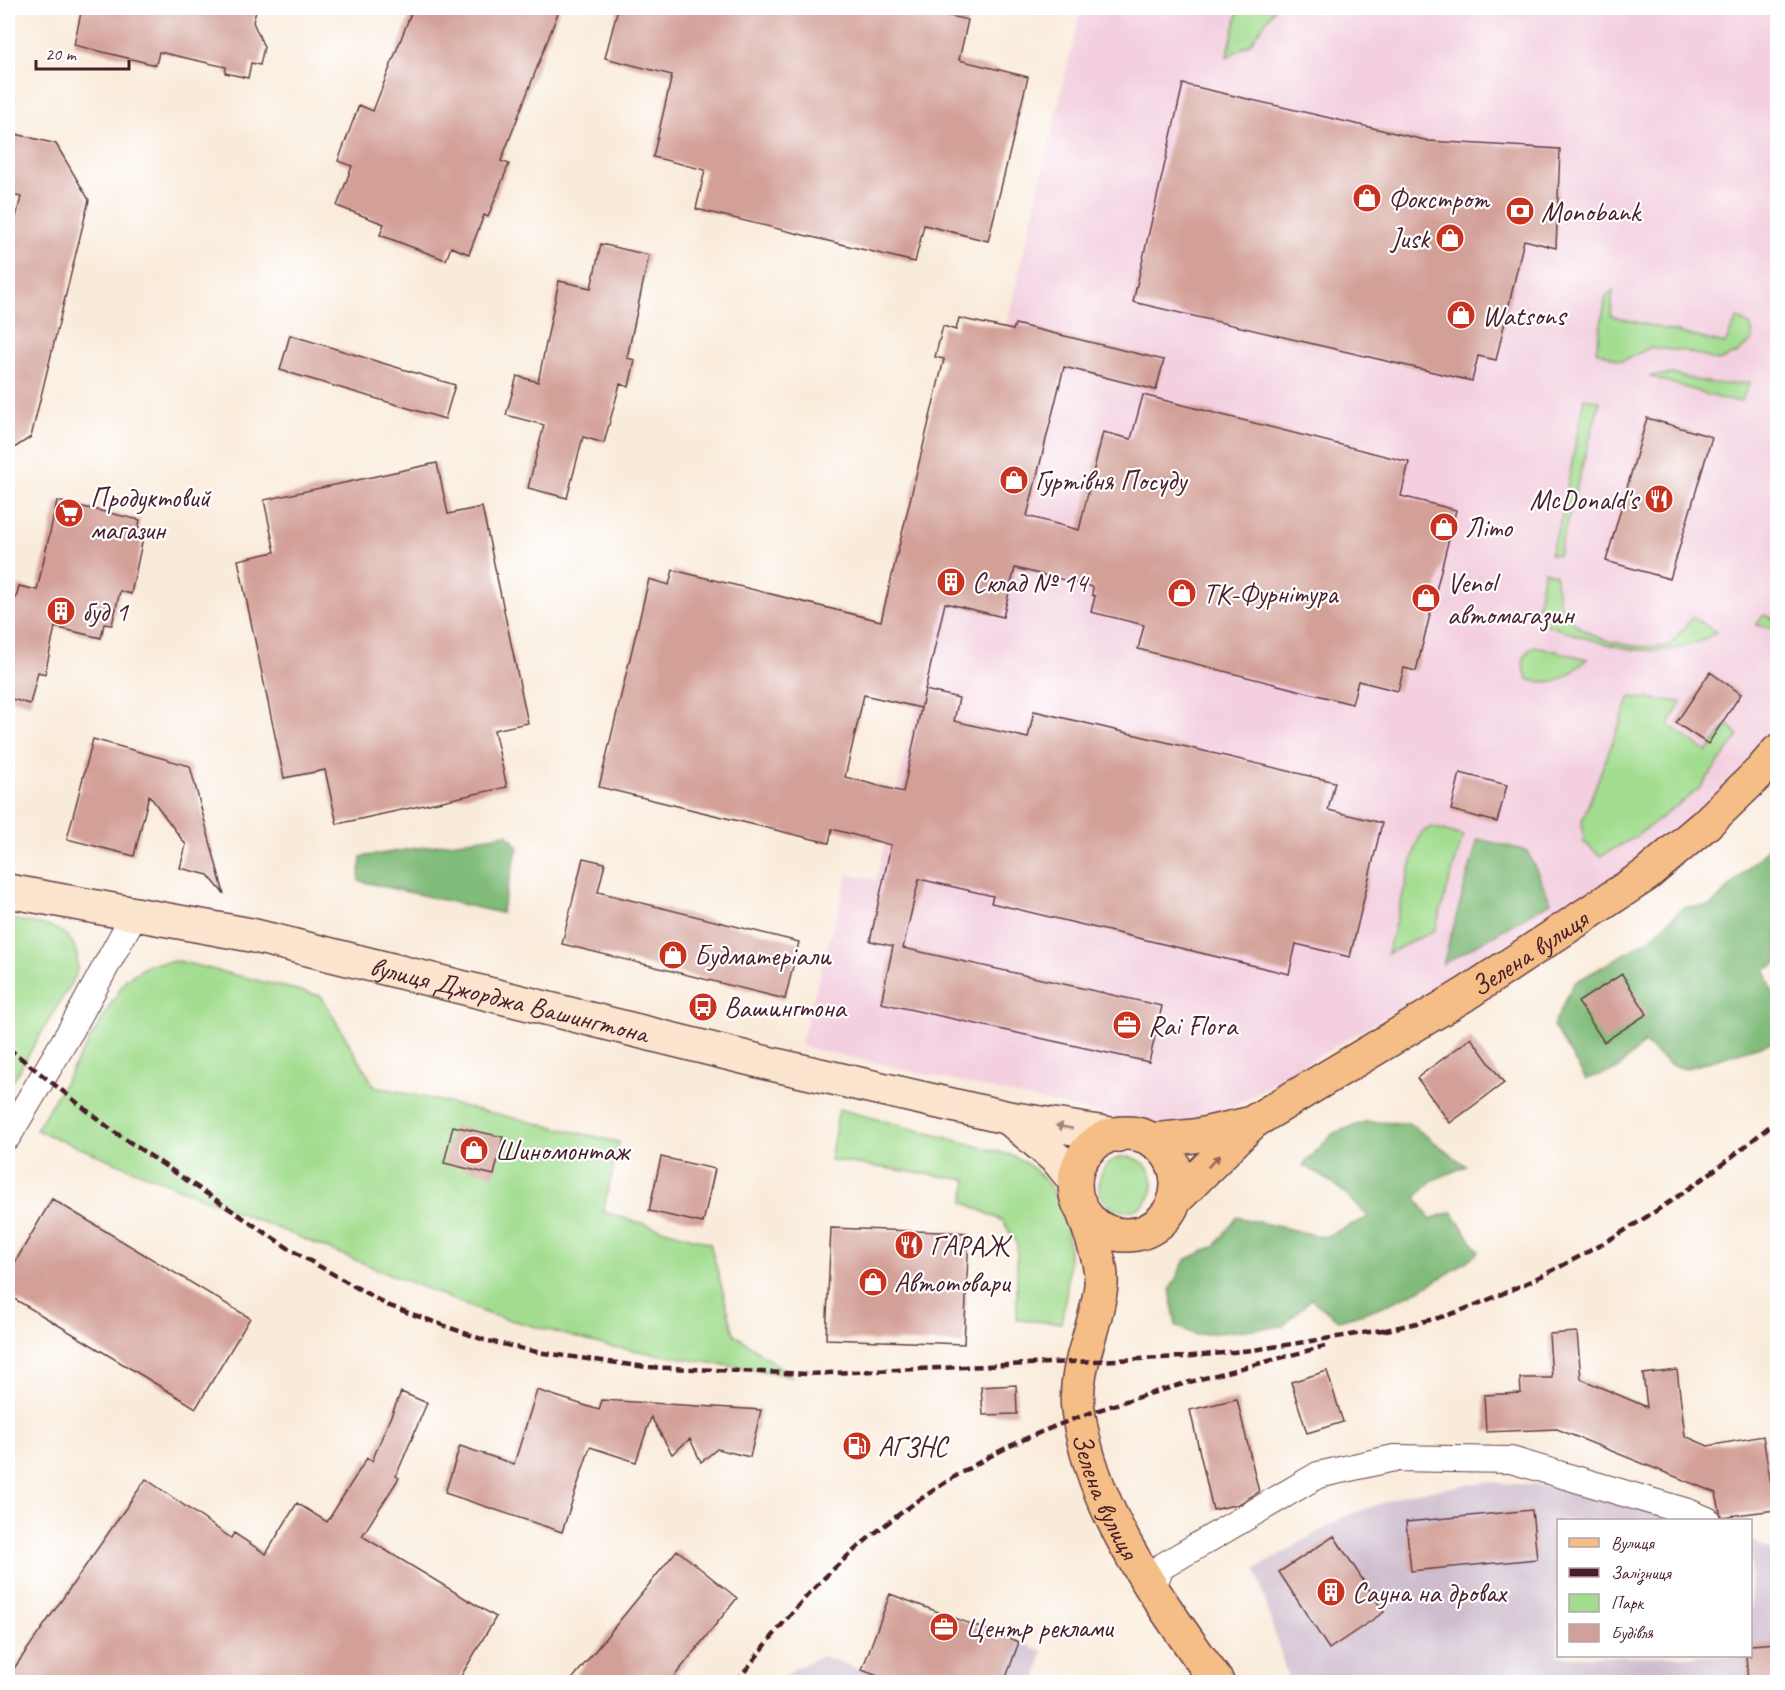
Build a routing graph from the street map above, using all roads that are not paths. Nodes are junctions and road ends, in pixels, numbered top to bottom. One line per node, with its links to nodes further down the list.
1 (1778, 751): 5 (main road, Зелена вулиця)
2 (8, 891): 3 (main road, вулиця Джорджа Вашингтона)
3 (135, 913): 4 (main road, вулиця Джорджа Вашингтона); 7 (street)
4 (1009, 1118): 6 (main road, вулиця Джорджа Вашингтона, one-way to 4); 9 (main road, вулиця Джорджа Вашингтона)
5 (1253, 1122): 8 (main road, Зелена вулиця); 10 (main road, Зелена вулиця, one-way to 5)
6 (1118, 1135): 8 (main road); 9 (main road)
7 (8, 1136)
8 (1152, 1140): 10 (main road)
9 (1078, 1194): 11 (main road); 12 (main road, Зелена вулиця)
10 (1175, 1200): 11 (main road)
11 (1147, 1231): 12 (main road, Зелена вулиця)
12 (1101, 1283): 14 (main road, Зелена вулиця)
13 (1702, 1519): 14 (street)
14 (1152, 1589): 15 (main road, Зелена вулиця)
15 (1217, 1683)

